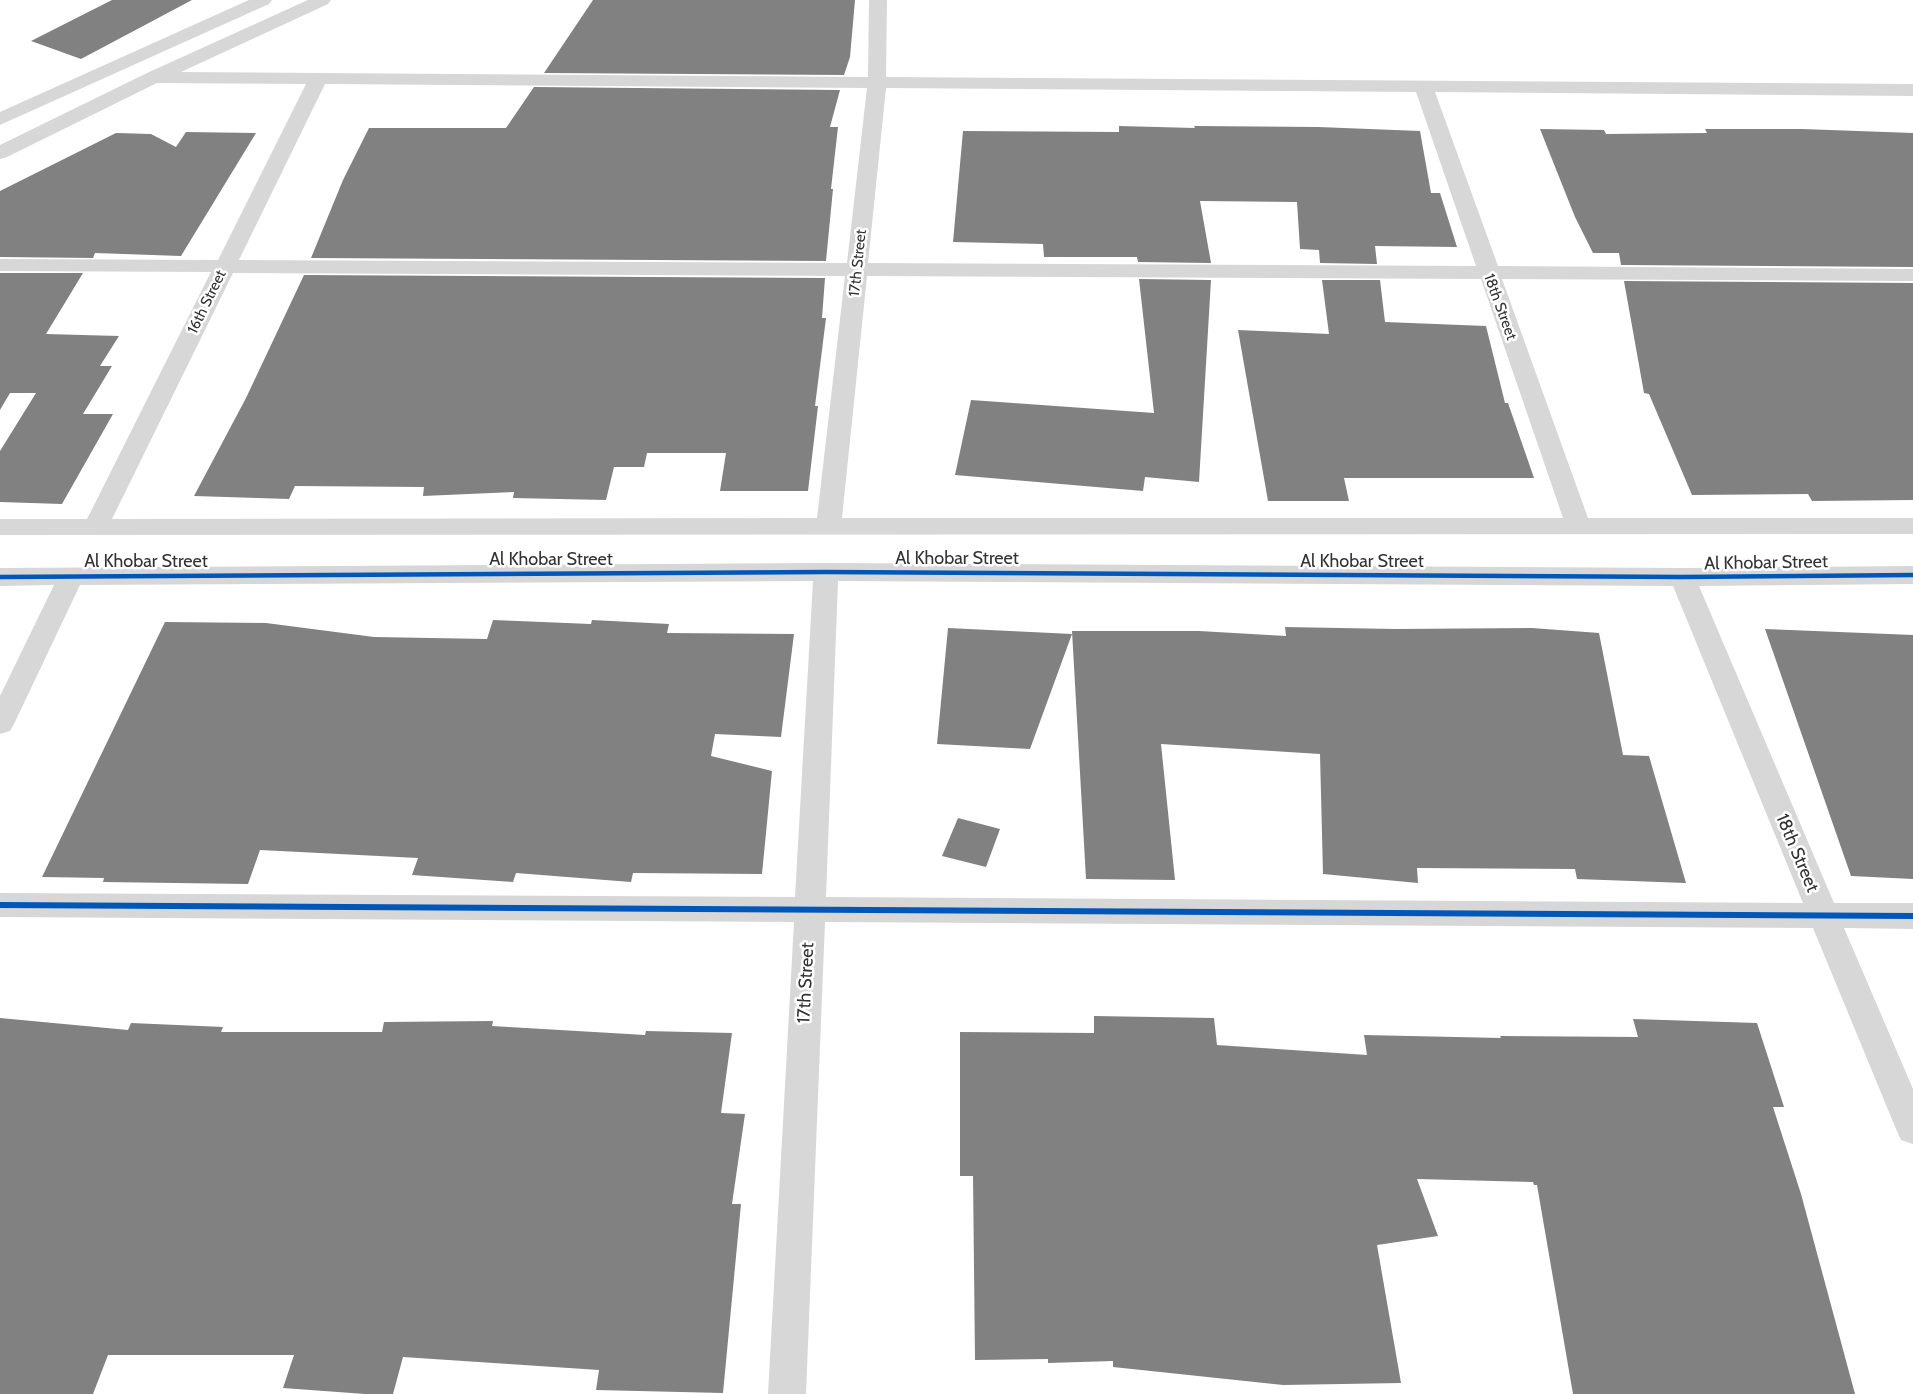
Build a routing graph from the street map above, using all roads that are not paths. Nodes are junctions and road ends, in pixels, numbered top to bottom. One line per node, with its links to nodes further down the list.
1 (263, 0): 9 (street)
2 (322, 0): 4 (street)
3 (878, 0): 6 (street, 17th Street)
4 (154, 77): 5 (street); 10 (street)
5 (318, 79): 6 (street); 12 (street, 16th Street)
6 (877, 83): 7 (street); 13 (street, 17th Street)
7 (1424, 87): 8 (street); 14 (street, 18th Street)
8 (1913, 90)
9 (0, 119)
10 (0, 153)
11 (0, 265): 12 (street)
12 (225, 266): 13 (street); 17 (street, 16th Street)
13 (857, 269): 14 (street); 16 (street, 17th Street)
14 (1488, 273): 15 (street); 18 (street, 18th Street)
15 (1913, 275)
16 (829, 525): 17 (street, Al Khobar Street); 18 (street, Al Khobar Street)
17 (96, 526): 20 (street, Al Khobar Street)
18 (1578, 526): 19 (street, Al Khobar Street)
19 (1913, 526)
20 (0, 527)
21 (826, 572): 24 (street, Al Khobar Street); 25 (street, Al Khobar Street); 28 (street, 17th Street)
22 (1913, 575): 25 (street, Al Khobar Street)
23 (0, 576): 24 (street, Al Khobar Street)
24 (72, 576): 26 (street)
25 (1682, 577): 29 (street, 18th Street)
26 (0, 724)
27 (0, 905): 28 (street)
28 (810, 911): 29 (street); 32 (street, 17th Street)
29 (1823, 916): 30 (street); 31 (street, 18th Street)
30 (1913, 916)
31 (1913, 1129)
32 (787, 1394)

